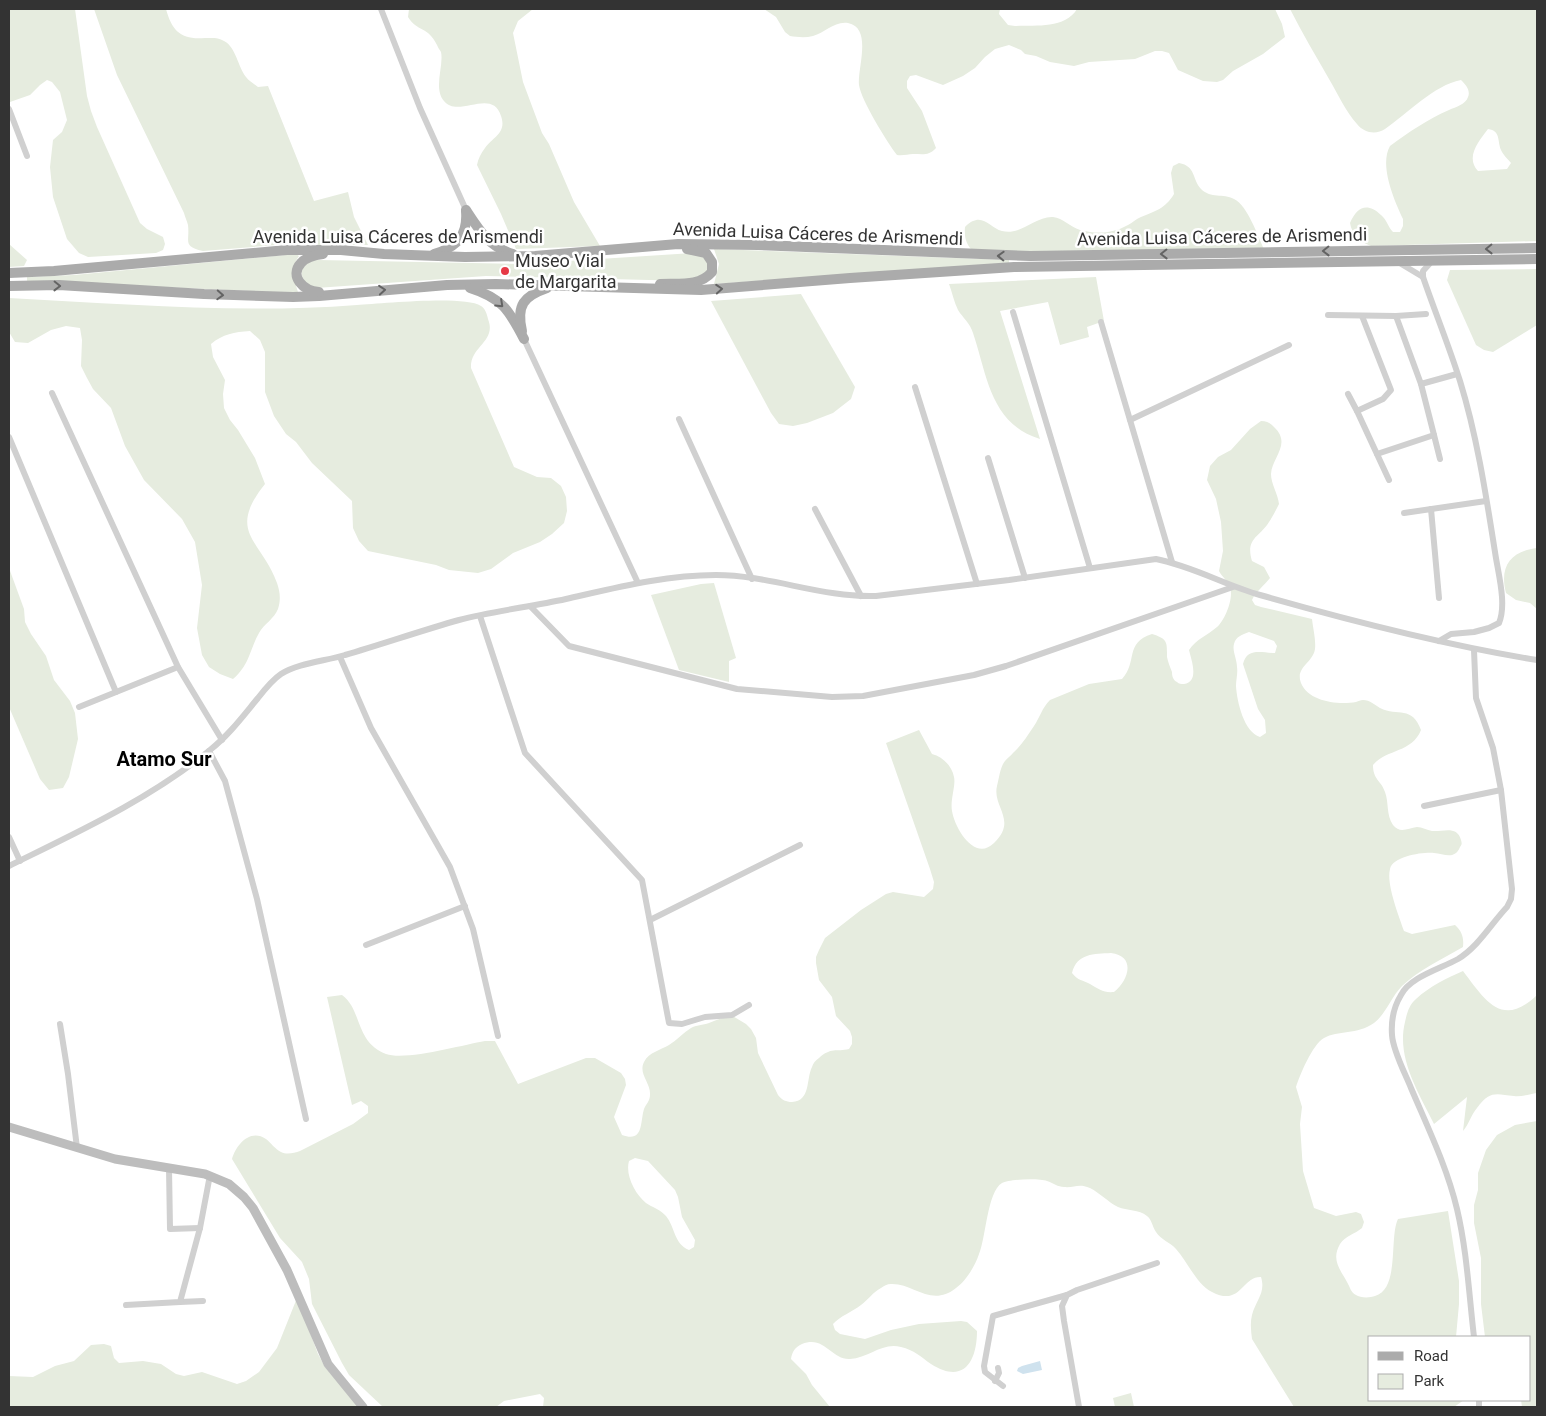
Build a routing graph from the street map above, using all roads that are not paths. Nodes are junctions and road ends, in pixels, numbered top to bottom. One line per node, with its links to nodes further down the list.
1 (381, 9): 4 (street)
2 (9, 109): 3 (street)
3 (27, 156)
4 (466, 210): 8 (main road); 9 (main road)
5 (1537, 248): 6 (main road, Avenida Luisa Cáceres de Arismendi, one-way to 6)
6 (614, 249): 9 (main road, Avenida Luisa Cáceres de Arismendi); 18 (main road)
7 (341, 250): 8 (main road, Avenida Luisa Cáceres de Arismendi); 13 (main road, Avenida Luisa Cáceres de Arismendi); 19 (main road)
8 (423, 256): 9 (main road, Avenida Luisa Cáceres de Arismendi)
9 (518, 256)
10 (1537, 259): 12 (main road, Avenida Luisa Cáceres de Arismendi)
11 (1396, 261): 12 (main road, Avenida Luisa Cáceres de Arismendi); 14 (street); 18 (main road, Avenida Luisa Cáceres de Arismendi, one-way to 11)
12 (1433, 261): 14 (street)
13 (9, 273)
14 (1423, 277): 28 (street)
15 (462, 285): 17 (main road, Avenida Luisa Cáceres de Arismendi); 19 (main road, Avenida Luisa Cáceres de Arismendi, one-way to 15); 26 (main road, one-way to 26)
16 (9, 286): 19 (main road, Avenida Luisa Cáceres de Arismendi, one-way to 19)
17 (553, 286): 18 (main road, Avenida Luisa Cáceres de Arismendi); 26 (main road)
18 (580, 287)
19 (346, 294)
20 (1013, 312): 47 (street)
21 (1426, 314): 24 (street)
22 (1328, 316): 23 (street)
23 (1362, 316): 24 (street); 33 (street)
24 (1396, 316): 29 (street)
25 (1101, 322): 35 (street)
26 (524, 339): 50 (street)
27 (1288, 345): 35 (street)
28 (1457, 374): 29 (street); 42 (street)
29 (1422, 384): 36 (street)
30 (915, 387): 51 (street)
31 (52, 393): 61 (street)
32 (1348, 394): 33 (street)
33 (1357, 411): 38 (street)
34 (679, 418): 49 (street)
35 (1130, 420): 46 (street)
36 (1434, 435): 38 (street); 40 (street)
37 (9, 436): 62 (street)
38 (1377, 454): 41 (street)
39 (988, 458): 48 (street)
40 (1440, 459)
41 (1389, 480)
42 (1486, 501): 44 (street); 57 (street)
43 (815, 509): 53 (street)
44 (1431, 509): 45 (street); 54 (street)
45 (1404, 513)
46 (1172, 562): 47 (street); 52 (street)
47 (1090, 568): 48 (street)
48 (1025, 578): 51 (street)
49 (752, 579): 50 (street); 53 (street)
50 (638, 583): 55 (street)
51 (977, 584): 53 (street)
52 (1233, 587): 55 (street); 57 (street)
53 (861, 596)
54 (1439, 598)
55 (531, 607): 56 (street)
56 (480, 616): 59 (street); 73 (street)
57 (1439, 641): 58 (street)
58 (1474, 650): 60 (street); 66 (street)
59 (340, 657): 64 (street); 72 (street)
60 (1537, 660)
61 (178, 667): 62 (street); 64 (street)
62 (116, 692): 63 (street)
63 (79, 707)
64 (222, 740): 65 (street)
65 (209, 751): 70 (street); 78 (street)
66 (1501, 790): 67 (street); 89 (street)
67 (1424, 806)
68 (9, 837): 70 (street)
69 (800, 845): 73 (street)
70 (20, 861): 71 (street)
71 (9, 866)
72 (465, 906): 74 (street); 77 (street)
73 (650, 920): 75 (street)
74 (366, 945)
75 (749, 1005)
76 (60, 1024): 80 (street)
77 (498, 1036)
78 (306, 1119)
79 (9, 1127): 80 (street)
80 (77, 1148): 81 (street)
81 (169, 1168): 82 (street); 83 (street)
82 (210, 1175): 83 (street); 93 (street)
83 (200, 1228): 87 (street)
84 (1157, 1263): 85 (street)
85 (1067, 1295): 91 (street); 94 (street)
86 (203, 1300): 87 (street)
87 (180, 1302): 88 (street)
88 (126, 1305)
89 (1474, 1336)
90 (998, 1368): 91 (street)
91 (995, 1381): 92 (street)
92 (1003, 1386)
93 (363, 1407)
94 (1079, 1407)

